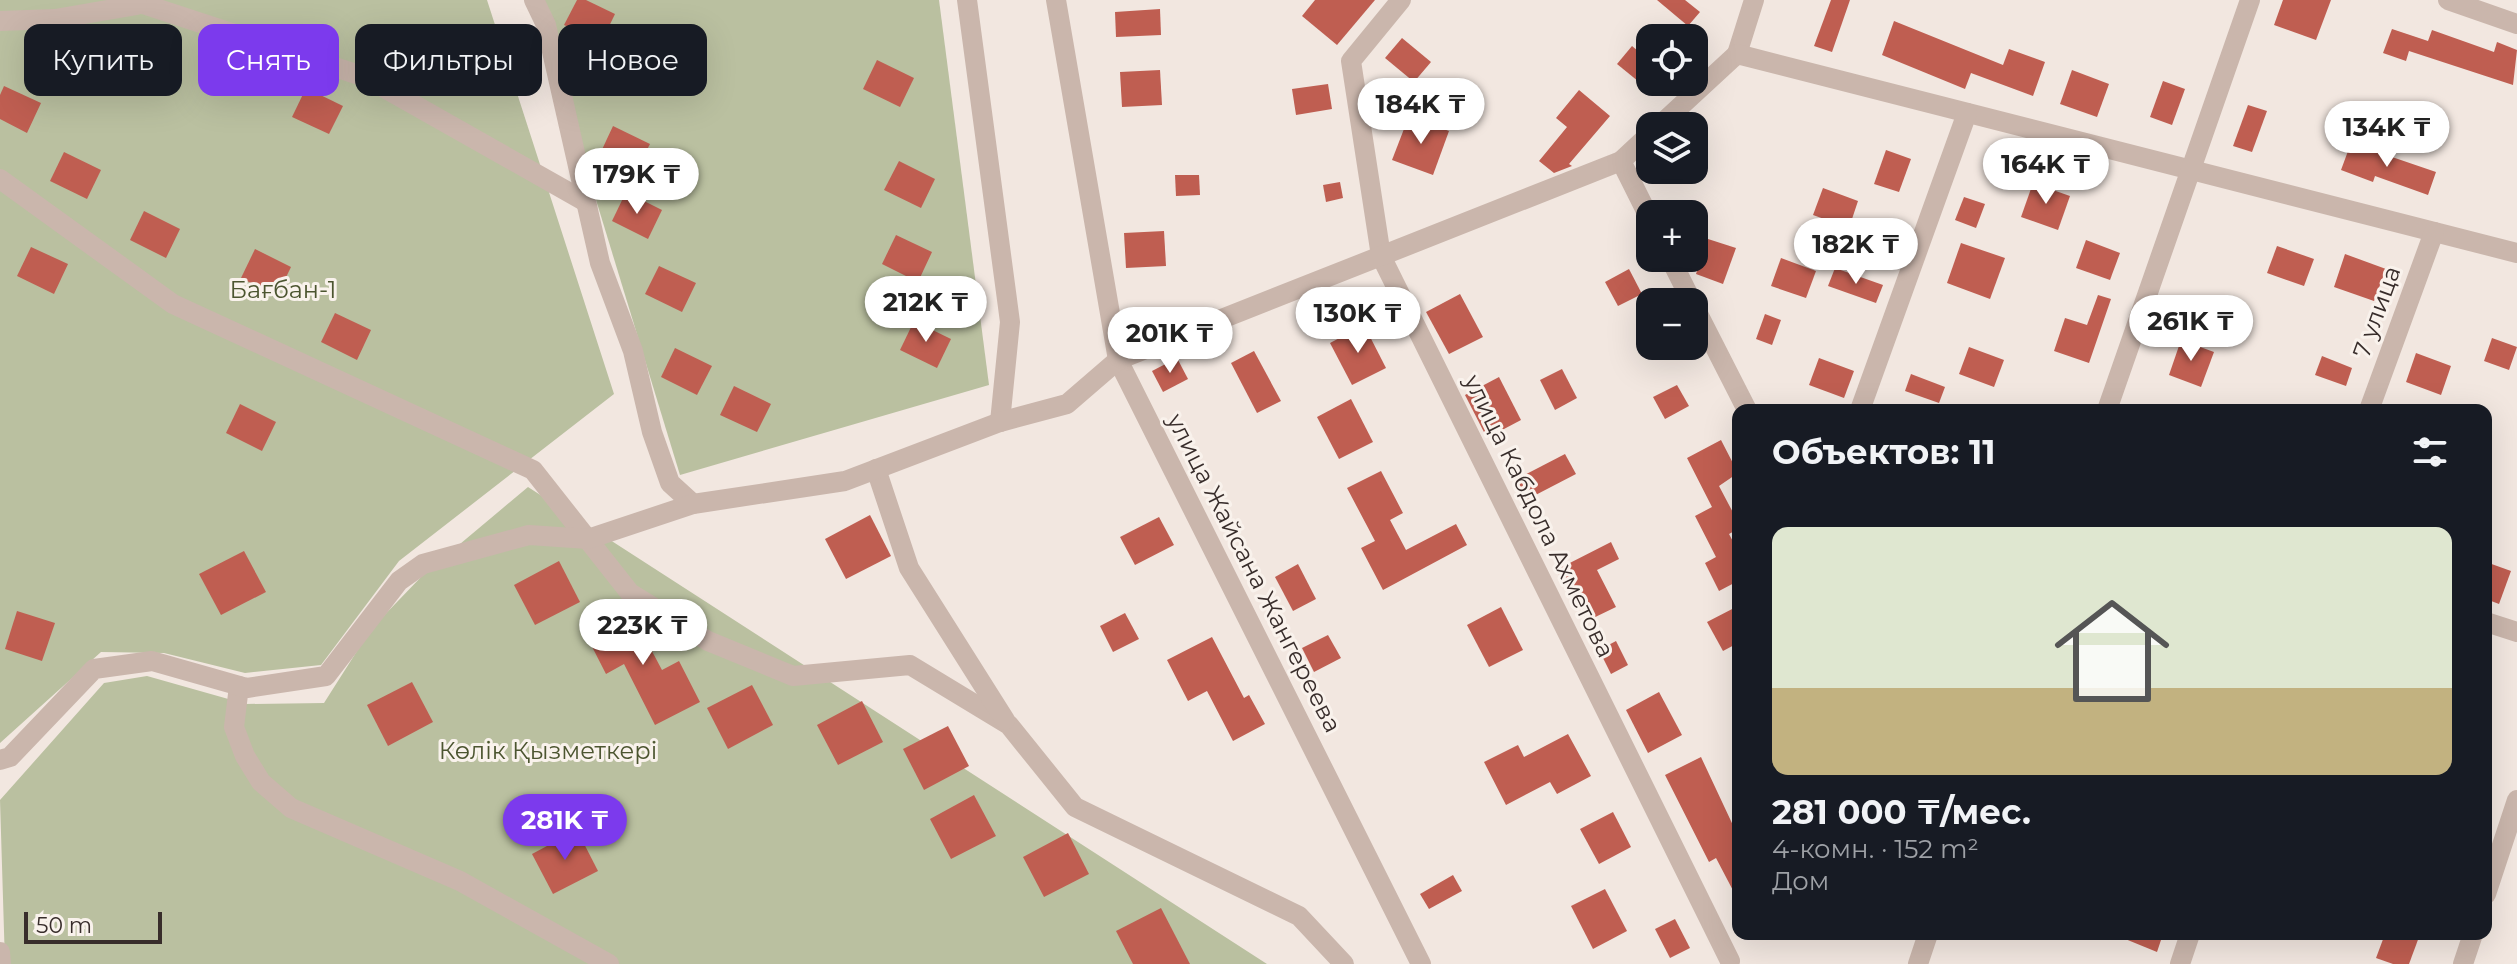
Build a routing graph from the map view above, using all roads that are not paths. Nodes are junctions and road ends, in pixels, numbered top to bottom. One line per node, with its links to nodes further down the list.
1 (534, 0): 19 (street)
2 (967, 0): 29 (street)
3 (1055, 0): 24 (street, улица Жайсана Жангереева)
4 (1401, 0): 22 (street, улица Кабдола Ахметова)
5 (1754, 0): 11 (street)
6 (2250, 0): 16 (street)
7 (2448, 0): 10 (street)
8 (134, 2): 9 (street); 19 (street)
9 (0, 21)
10 (2517, 24)
11 (1737, 54): 12 (street); 13 (street)
12 (1674, 112)
13 (1967, 113): 16 (street); 26 (street)
14 (1636, 147): 15 (street)
15 (1621, 161): 18 (street); 22 (street)
16 (2191, 170): 20 (street); 27 (street)
17 (0, 179): 32 (street)
18 (1640, 200)
19 (586, 202): 31 (street)
20 (2434, 232): 21 (street); 28 (street, 7 улица)
21 (2517, 253)
22 (1381, 256): 24 (street); 44 (street, улица Кабдола Ахметова)
23 (1708, 333): 25 (street)
24 (1118, 360): 29 (street); 48 (street, улица Жайсана Жангереева)
25 (1744, 404)
26 (1862, 404)
27 (2109, 404)
28 (2371, 404)
29 (1000, 422): 30 (street)
30 (876, 469): 31 (street); 36 (street)
31 (693, 504): 32 (street)
32 (588, 539): 35 (street); 36 (street)
33 (2492, 624): 34 (street)
34 (2517, 632)
35 (239, 686): 37 (street); 46 (street)
36 (1009, 725): 47 (street)
37 (0, 760)
38 (2517, 800): 39 (street)
39 (2492, 876)
40 (1926, 940): 49 (street)
41 (2188, 940): 50 (street)
42 (2471, 940): 51 (street)
43 (0, 952): 45 (street)
44 (1731, 963)
45 (1, 964)
46 (609, 964)
47 (1344, 964)
48 (1421, 964)
49 (1918, 964)
50 (2180, 964)
51 (2463, 964)

